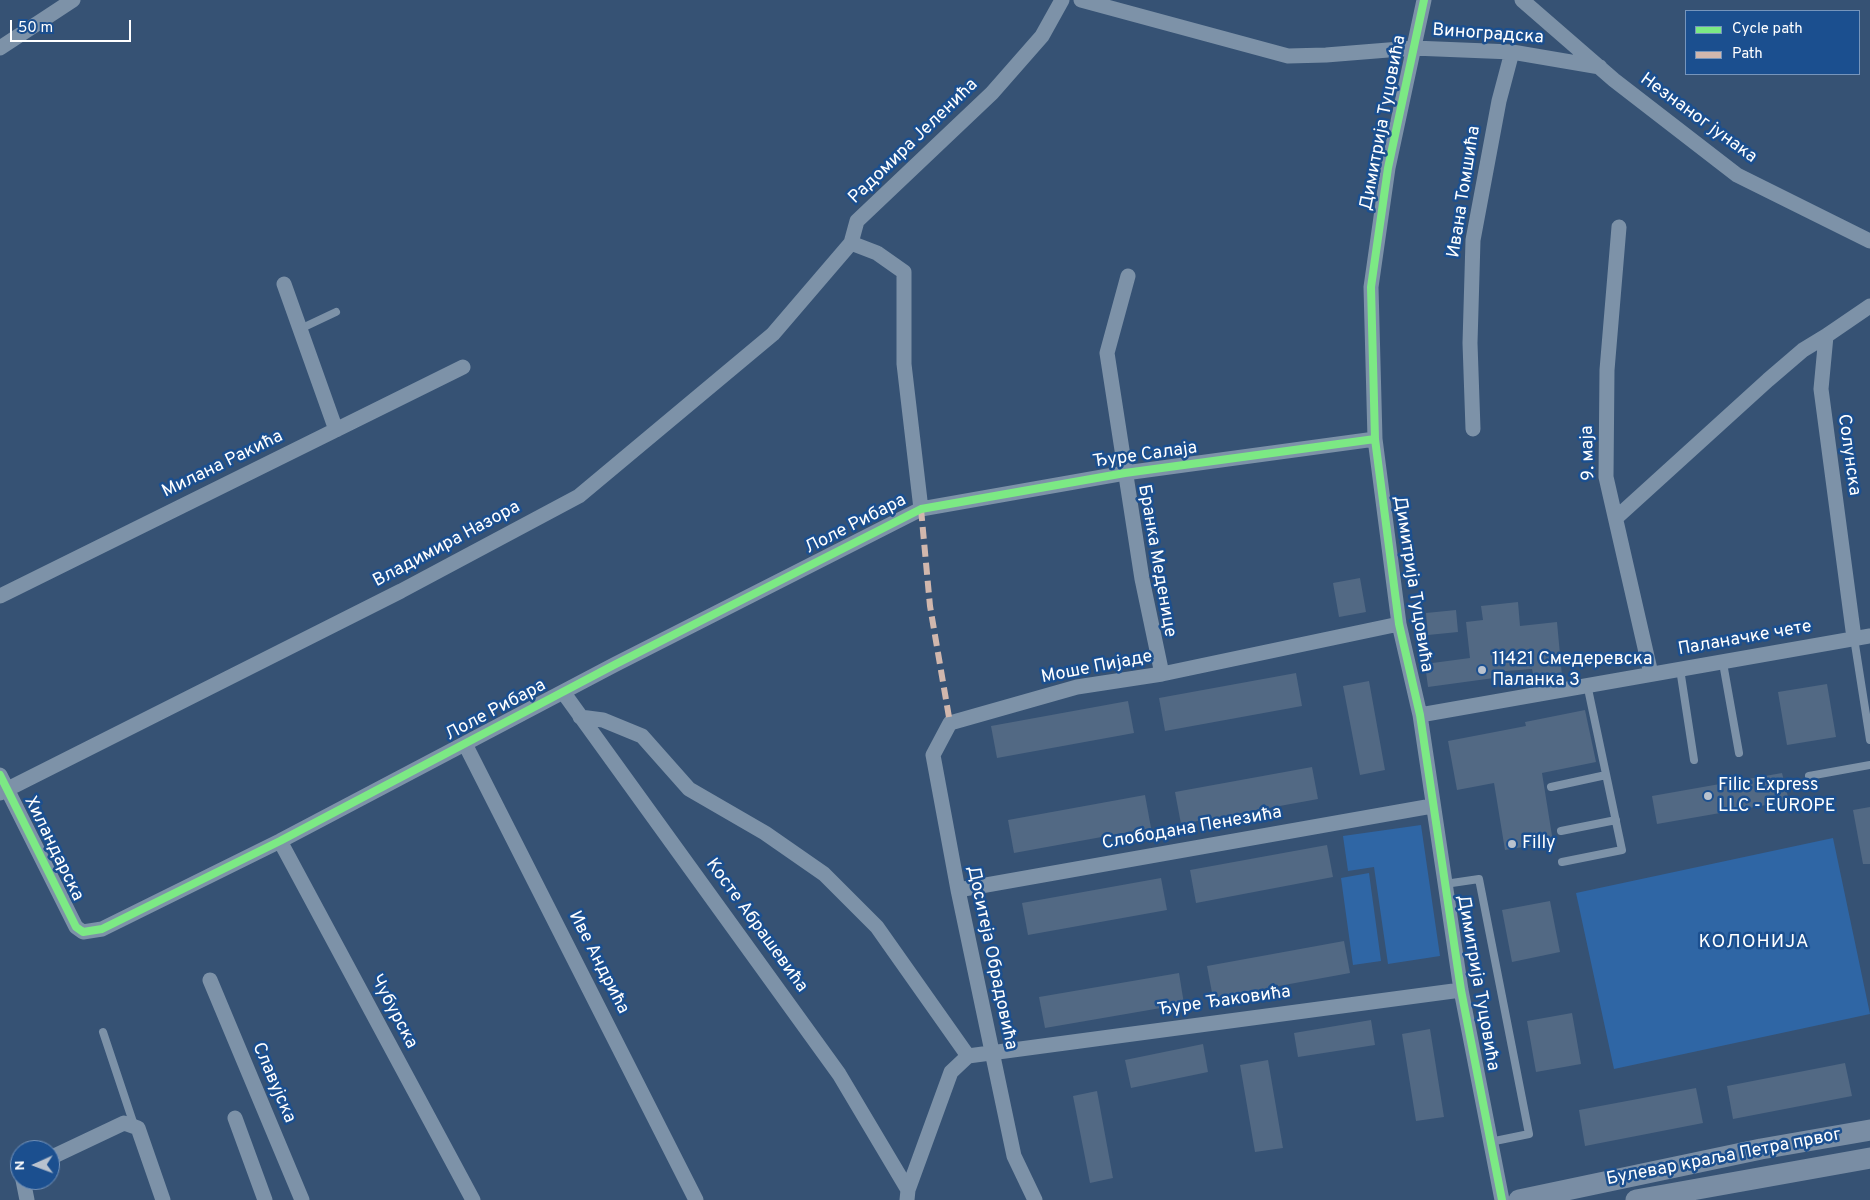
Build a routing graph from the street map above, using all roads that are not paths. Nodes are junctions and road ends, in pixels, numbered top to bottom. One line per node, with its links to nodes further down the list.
1 (73, 0): 6 (street)
2 (1062, 0): 12 (street, Радомира Јеленића)
3 (1081, 0): 7 (street, Виноградска)
4 (1424, 0): 7 (street, Димитрија Туцовића)
5 (1522, 0): 9 (street, Незнаног јунака)
6 (0, 48)
7 (1413, 48): 8 (street, Виноградска); 22 (street, Димитрија Туцовића)
8 (1512, 52): 9 (street, Виноградска); 20 (street, Ивана Томшића)
9 (1600, 68): 11 (street, Незнаног јунака)
10 (1619, 227): 25 (street, 9. маја)
11 (1870, 241)
12 (851, 243): 24 (street); 48 (street, Владимира Назора)
13 (1128, 276): 23 (street, Бранка Меденице)
14 (284, 284): 17 (street)
15 (1870, 306): 18 (street)
16 (336, 312): 17 (lane)
17 (300, 329): 21 (street)
18 (1826, 336): 25 (street); 29 (street, Солунска)
19 (463, 366): 21 (street, Милана Ракића)
20 (1473, 429)
21 (336, 430): 26 (street, Милана Ракића)
22 (1375, 439): 23 (street, Ђуре Салаја); 27 (street, Димитрија Туцовића)
23 (1125, 473): 24 (street, Ђуре Салаја); 32 (street, Бранка Меденице)
24 (920, 509): 35 (street, Лоле Рибара)
25 (1616, 518): 33 (street, 9. маја)
26 (0, 596)
27 (1400, 624): 32 (street, Моше Пијаде); 36 (street, Димитрија Туцовића)
28 (1870, 636): 29 (street, Паланачке чете)
29 (1854, 638): 30 (street, Паланачке чете); 39 (lane)
30 (1723, 662): 31 (street, Паланачке чете); 41 (lane)
31 (1680, 669): 33 (street, Паланачке чете); 42 (lane)
32 (1162, 674): 38 (street, Моше Пијаде)
33 (1651, 674): 34 (street, Паланачке чете)
34 (1587, 684): 36 (street, Паланачке чете); 45 (lane)
35 (563, 692): 37 (street, Косте Абрашевића); 40 (street, Лоле Рибара)
36 (1420, 715): 49 (street, Димитрија Туцовића)
37 (580, 717): 61 (street); 68 (street, Косте Абрашевића)
38 (950, 723): 55 (street, Доситеја Обрадовића)
39 (1870, 740)
40 (465, 744): 52 (street, Лоле Рибара); 73 (street, Иве Андрића)
41 (1739, 753)
42 (1694, 760)
43 (1870, 764): 46 (lane)
44 (0, 775): 48 (street, Хиландарска)
45 (1606, 776): 47 (lane); 50 (lane)
46 (1809, 776)
47 (1551, 787)
48 (3, 791): 56 (street, Хиландарска)
49 (1432, 806): 54 (street, Димитрија Туцовића); 55 (street, Слободана Пенезића)
50 (1616, 820): 51 (lane); 53 (lane)
51 (1562, 831)
52 (280, 841): 56 (street, Лоле Рибара); 72 (street, Чубурска)
53 (1562, 862)
54 (1445, 884): 58 (street, Димитрија Туцовића); 65 (lane)
55 (958, 890): 60 (street, Доситеја Обрадовића)
56 (83, 932)
57 (210, 980): 71 (street, Славујска)
58 (1461, 990): 60 (street, Ђуре Ђаковића); 65 (street, Димитрија Туцовића)
59 (103, 1032): 63 (lane)
60 (992, 1052): 61 (street); 74 (street, Доситеја Обрадовића)
61 (968, 1056): 68 (street, Косте Абрашевића)
62 (235, 1118): 70 (street)
63 (136, 1127): 66 (street); 69 (street)
64 (1870, 1130): 76 (main road, Булевар краља Петра првог)
65 (1490, 1142): 75 (street, Димитрија Туцовића)
66 (60, 1153)
67 (1870, 1158): 77 (main road, Булевар краља Петра првог)
68 (907, 1195)
69 (163, 1200)
70 (265, 1200)
71 (302, 1200)
72 (473, 1200)
73 (696, 1200)
74 (1035, 1200)
75 (1502, 1200)
76 (1519, 1200)
77 (1636, 1200)

